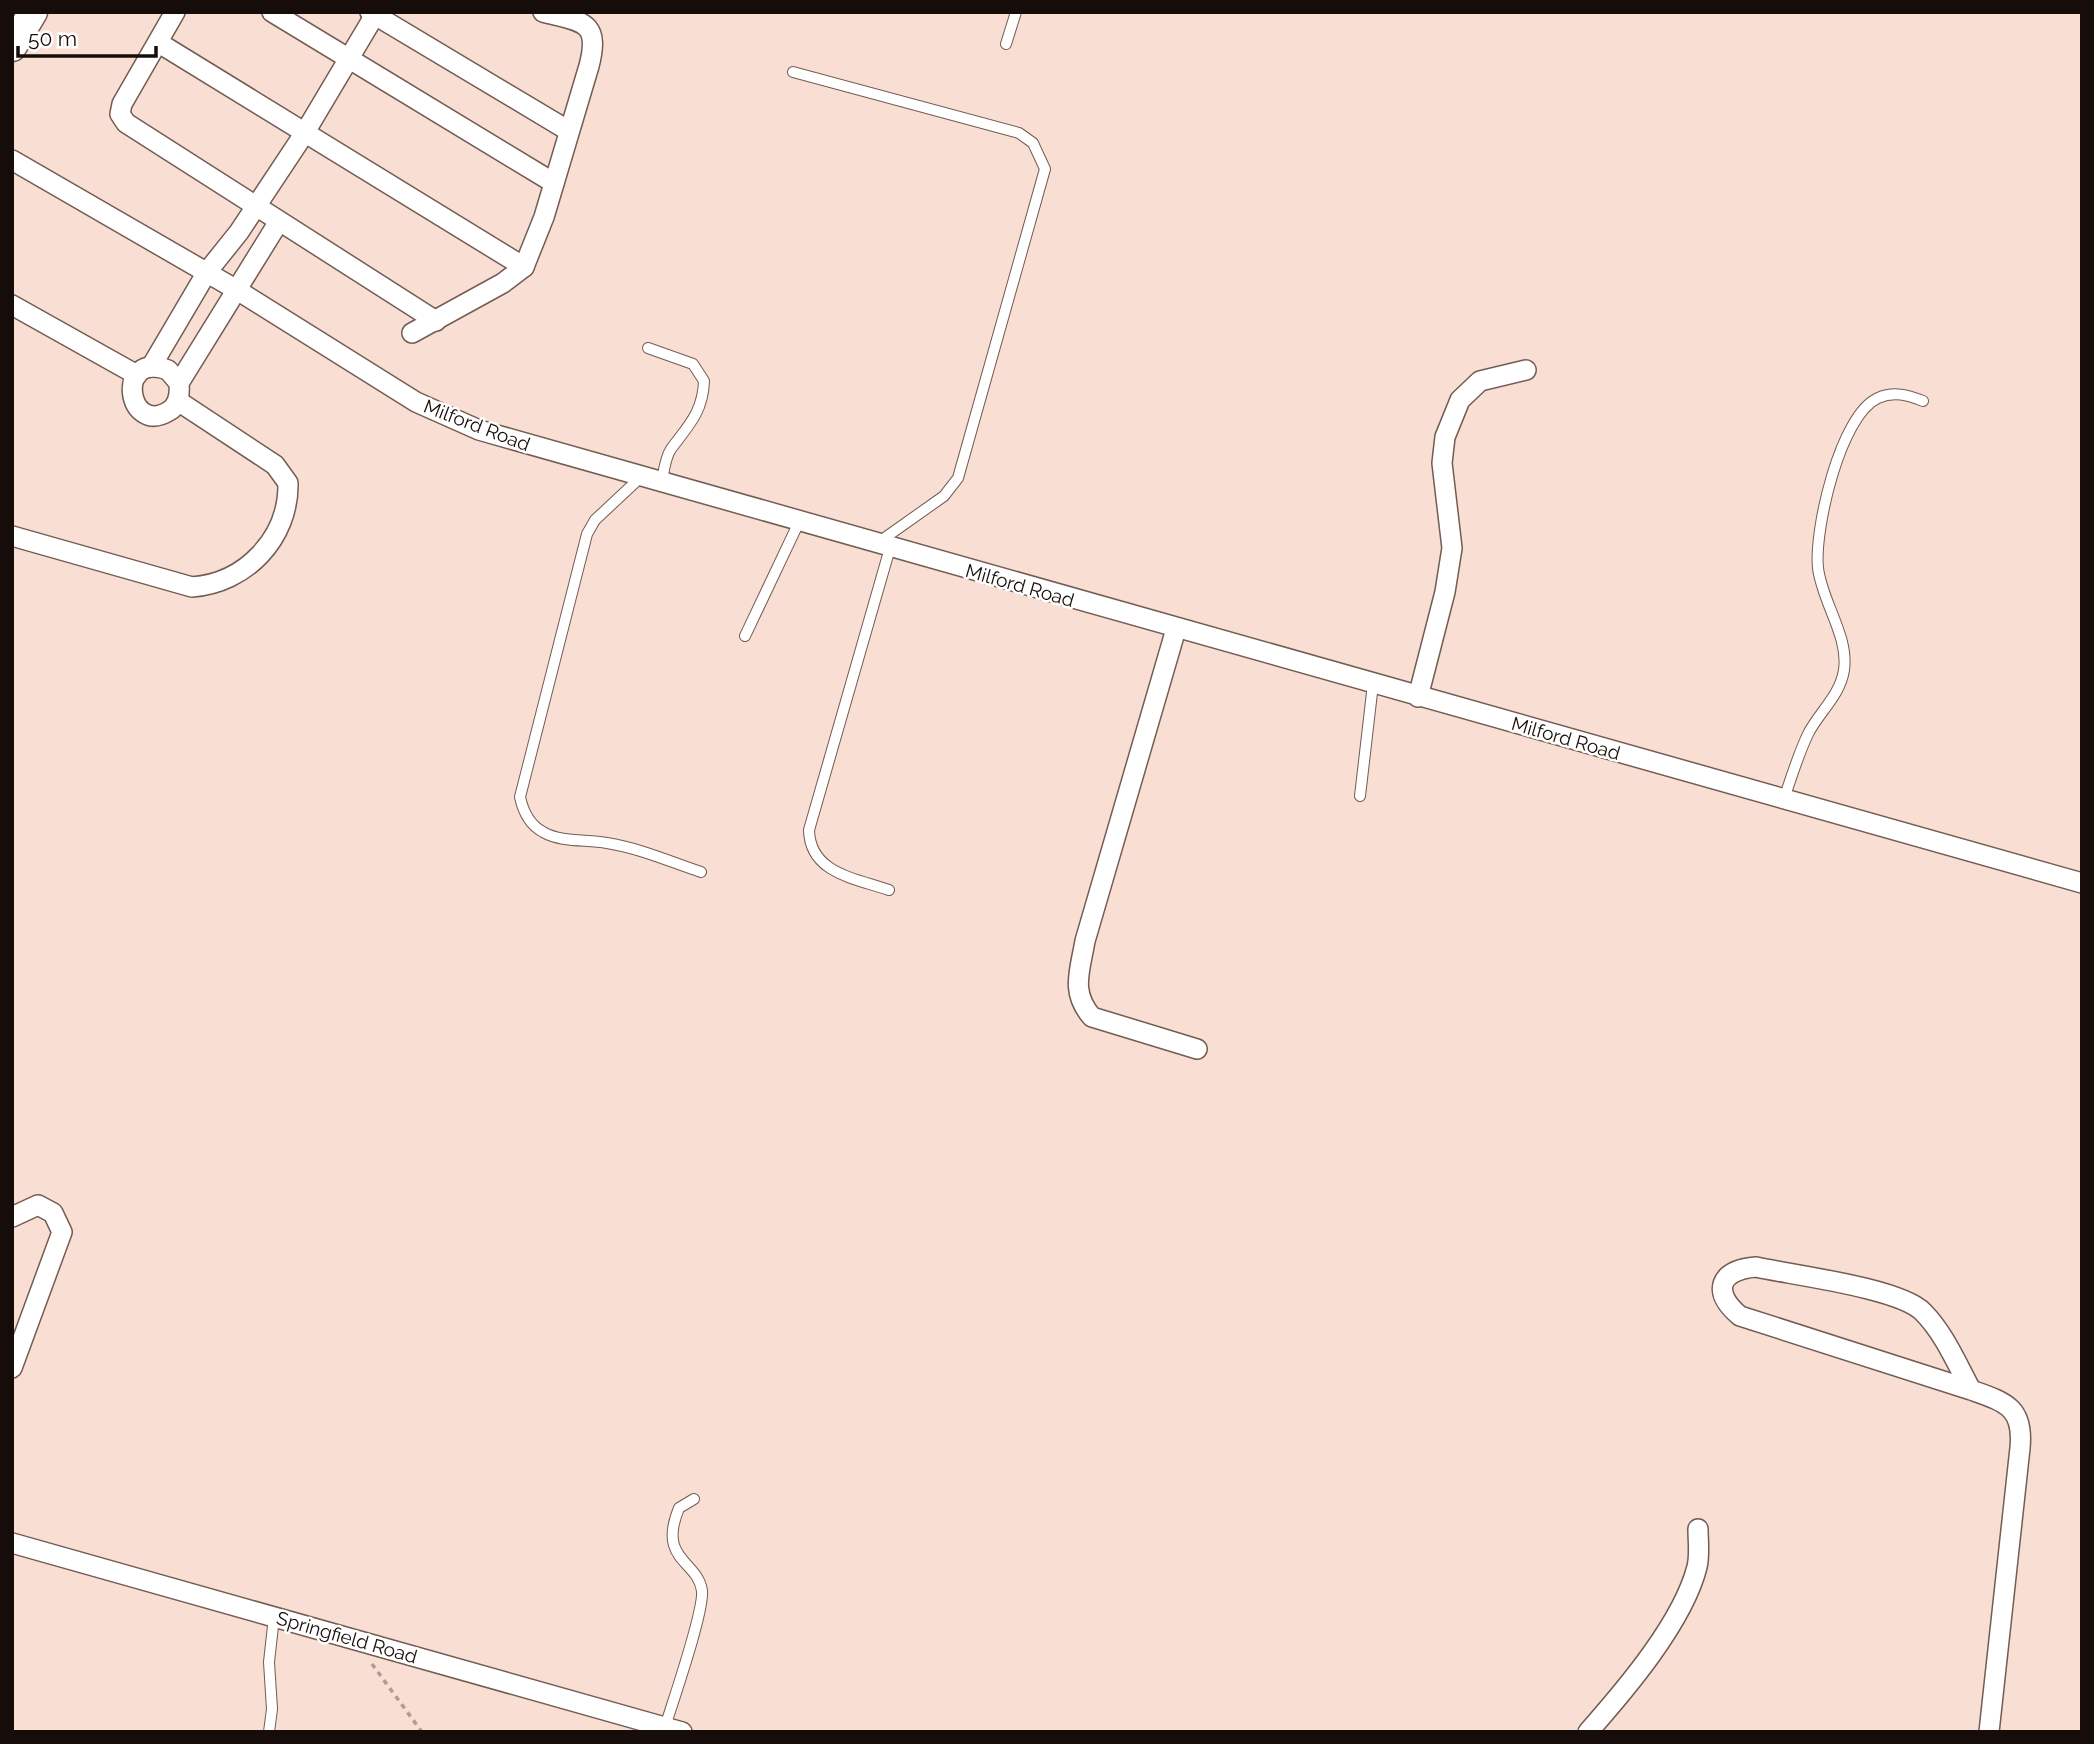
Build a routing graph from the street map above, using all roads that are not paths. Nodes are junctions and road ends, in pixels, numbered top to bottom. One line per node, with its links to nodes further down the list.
1 (33, 12): 9 (street)
2 (174, 12): 7 (street)
3 (272, 12): 10 (street)
4 (542, 12): 12 (street)
5 (1016, 12): 8 (lane)
6 (373, 13): 10 (street); 12 (street)
7 (159, 43): 13 (street); 16 (street)
8 (1006, 44)
9 (12, 47)
10 (349, 59): 13 (street); 15 (street)
11 (793, 72): 36 (lane)
12 (569, 131): 15 (street)
13 (304, 134): 16 (street); 20 (street)
14 (12, 160): 21 (street, Milford Road)
15 (554, 183): 20 (street)
16 (256, 208): 17 (street); 18 (street)
17 (278, 223): 19 (street); 25 (street)
18 (228, 246): 19 (street); 21 (street)
19 (253, 262): 22 (street)
20 (524, 267): 25 (street)
21 (207, 272): 22 (street, Milford Road); 24 (street)
22 (237, 290): 26 (street); 33 (street, Milford Road)
23 (12, 305): 30 (street)
24 (188, 306): 26 (street); 30 (street)
25 (436, 321): 27 (street)
26 (215, 324): 31 (street)
27 (412, 333)
28 (648, 348): 33 (lane)
29 (1526, 370): 40 (street)
30 (144, 371): 31 (street); 31 (street)
31 (178, 392): 35 (street)
32 (1923, 401): 42 (lane)
33 (652, 478): 34 (street, Milford Road); 43 (lane)
34 (799, 522): 36 (street, Milford Road); 38 (lane)
35 (12, 536)
36 (883, 546): 37 (street, Milford Road); 45 (lane)
37 (1176, 629): 39 (street, Milford Road); 46 (street)
38 (745, 636)
39 (1373, 684): 40 (street, Milford Road); 41 (lane)
40 (1418, 697): 42 (street, Milford Road)
41 (1360, 796)
42 (1784, 800): 44 (street, Milford Road)
43 (701, 872)
44 (2082, 883)
45 (889, 890)
46 (1197, 1049)
47 (12, 1217): 48 (street)
48 (12, 1368)
49 (1971, 1390): 49 (street); 57 (street)
50 (694, 1499): 54 (lane)
51 (1698, 1529): 56 (street)
52 (12, 1543): 53 (street, Springfield Road)
53 (274, 1616): 54 (street, Springfield Road); 55 (lane)
54 (674, 1729)
55 (269, 1732)
56 (1588, 1732)
57 (1989, 1732)

